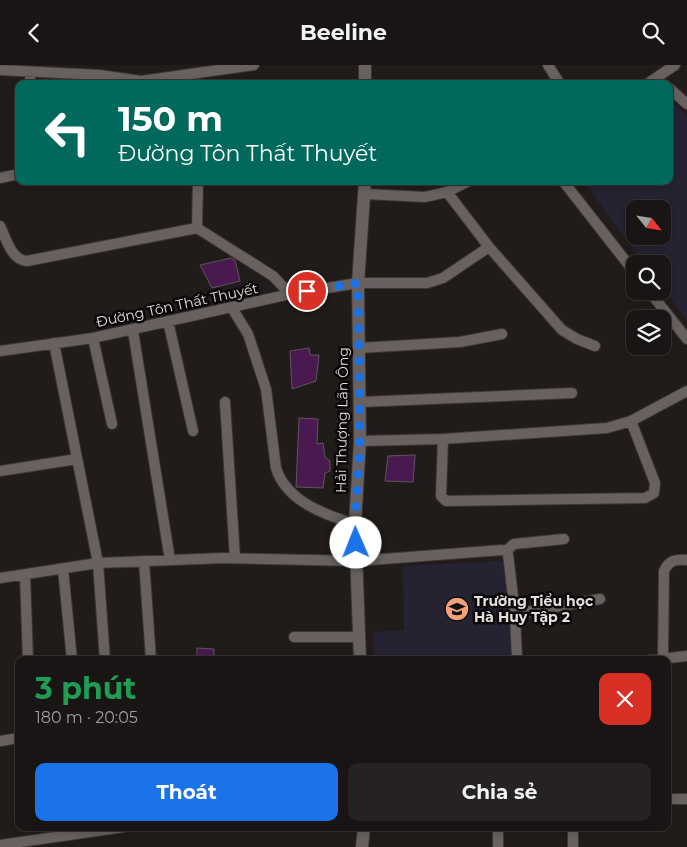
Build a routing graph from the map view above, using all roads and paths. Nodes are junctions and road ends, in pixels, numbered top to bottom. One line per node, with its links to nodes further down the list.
1 (254, 65): 9 (street)
2 (364, 65): 10 (street)
3 (548, 65): 11 (street)
4 (675, 65): 12 (street)
5 (0, 70): 6 (street)
6 (30, 72): 7 (street); 8 (street)
7 (30, 80)
8 (134, 80)
9 (148, 80)
10 (364, 80)
11 (557, 80)
12 (661, 80)
13 (673, 92): 14 (street)
14 (687, 105)
15 (15, 175): 16 (street)
16 (0, 178)
17 (198, 185): 23 (street)
18 (462, 185): 21 (street)
19 (566, 185): 25 (street)
20 (365, 188): 21 (street); 26 (street, Hải Thượng Lãn Ông)
21 (447, 193): 24 (street)
22 (0, 226): 23 (street)
23 (197, 228): 27 (street)
24 (489, 247): 26 (street, Đường Tôn Thất Thuyết); 36 (street)
25 (626, 262)
26 (358, 283): 27 (street, Đường Tôn Thất Thuyết); 37 (street, Hải Thượng Lãn Ông)
27 (290, 294): 29 (street, Đường Tôn Thất Thuyết)
28 (656, 300): 34 (street)
29 (232, 308): 30 (street, Đường Tôn Thất Thuyết); 50 (street)
30 (168, 321): 31 (street, Đường Tôn Thất Thuyết); 45 (street)
31 (133, 331): 33 (street, Đường Tôn Thất Thuyết); 55 (street)
32 (502, 334): 37 (street)
33 (93, 338): 35 (street, Đường Tôn Thất Thuyết); 44 (street)
34 (687, 339)
35 (54, 343): 38 (street, Đường Tôn Thất Thuyết); 48 (street)
36 (595, 346)
37 (358, 348): 42 (street, Hải Thượng Lãn Ông)
38 (0, 351)
39 (687, 391): 43 (street)
40 (572, 393): 42 (street)
41 (225, 402): 53 (street)
42 (360, 402): 47 (street, Hải Thượng Lãn Ông)
43 (631, 421): 46 (street); 46 (street)
44 (112, 424)
45 (193, 431)
46 (443, 439): 47 (street)
47 (360, 441): 50 (street, Hải Thượng Lãn Ông)
48 (77, 459): 49 (street); 58 (street)
49 (0, 471)
50 (355, 524): 57 (street, Hải Thượng Lãn Ông)
51 (564, 539): 52 (street)
52 (506, 551): 57 (street); 63 (street)
53 (235, 558): 55 (street); 57 (street)
54 (687, 559): 72 (street)
55 (170, 560): 56 (street)
56 (144, 561): 58 (street); 69 (street)
57 (356, 561): 65 (street, Hải Thượng Lãn Ông)
58 (98, 563): 59 (street); 68 (street)
59 (62, 569): 60 (street); 67 (street)
60 (25, 575): 61 (street); 66 (street)
61 (0, 578)
62 (600, 599): 63 (street)
63 (515, 614): 71 (street)
64 (294, 637): 65 (street)
65 (359, 637): 70 (street, Hải Thượng Lãn Ông)
66 (28, 656)
67 (72, 656)
68 (105, 656)
69 (151, 656)
70 (360, 656)
71 (517, 656)
72 (663, 656)
73 (687, 656): 74 (street)
74 (671, 657)
75 (15, 739): 76 (street)
76 (0, 741)
77 (671, 799): 78 (street)
78 (687, 799)
79 (99, 831): 84 (street)
80 (364, 831): 85 (street)
81 (498, 831): 86 (street)
82 (573, 831): 87 (street)
83 (0, 845): 84 (street)
84 (11, 845)
85 (362, 847)
86 (498, 847)
87 (573, 847)

